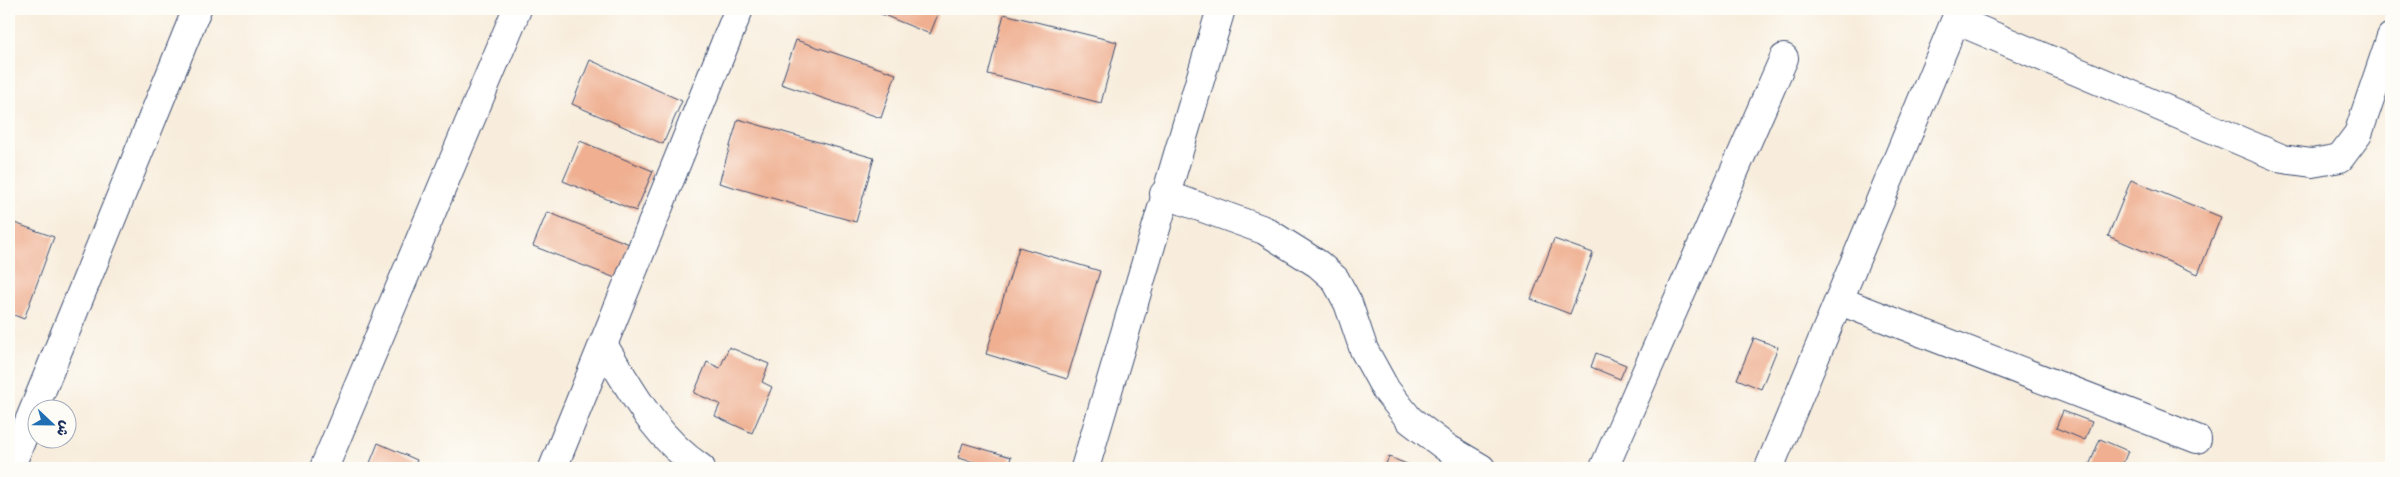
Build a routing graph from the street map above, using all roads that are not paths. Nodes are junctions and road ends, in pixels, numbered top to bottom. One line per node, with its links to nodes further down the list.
1 (198, 9): 12 (street)
2 (517, 9): 13 (street)
3 (739, 9): 10 (street)
4 (1220, 9): 8 (street)
5 (1958, 14): 6 (street); 9 (street)
6 (2391, 37)
7 (1784, 58): 18 (street)
8 (1164, 194): 16 (street); 17 (street)
9 (1840, 301): 11 (street); 19 (street)
10 (604, 346): 14 (street); 15 (street)
11 (2197, 439)
12 (10, 468)
13 (324, 468)
14 (553, 468)
15 (701, 468)
16 (1085, 468)
17 (1481, 468)
18 (1604, 468)
19 (1769, 468)

